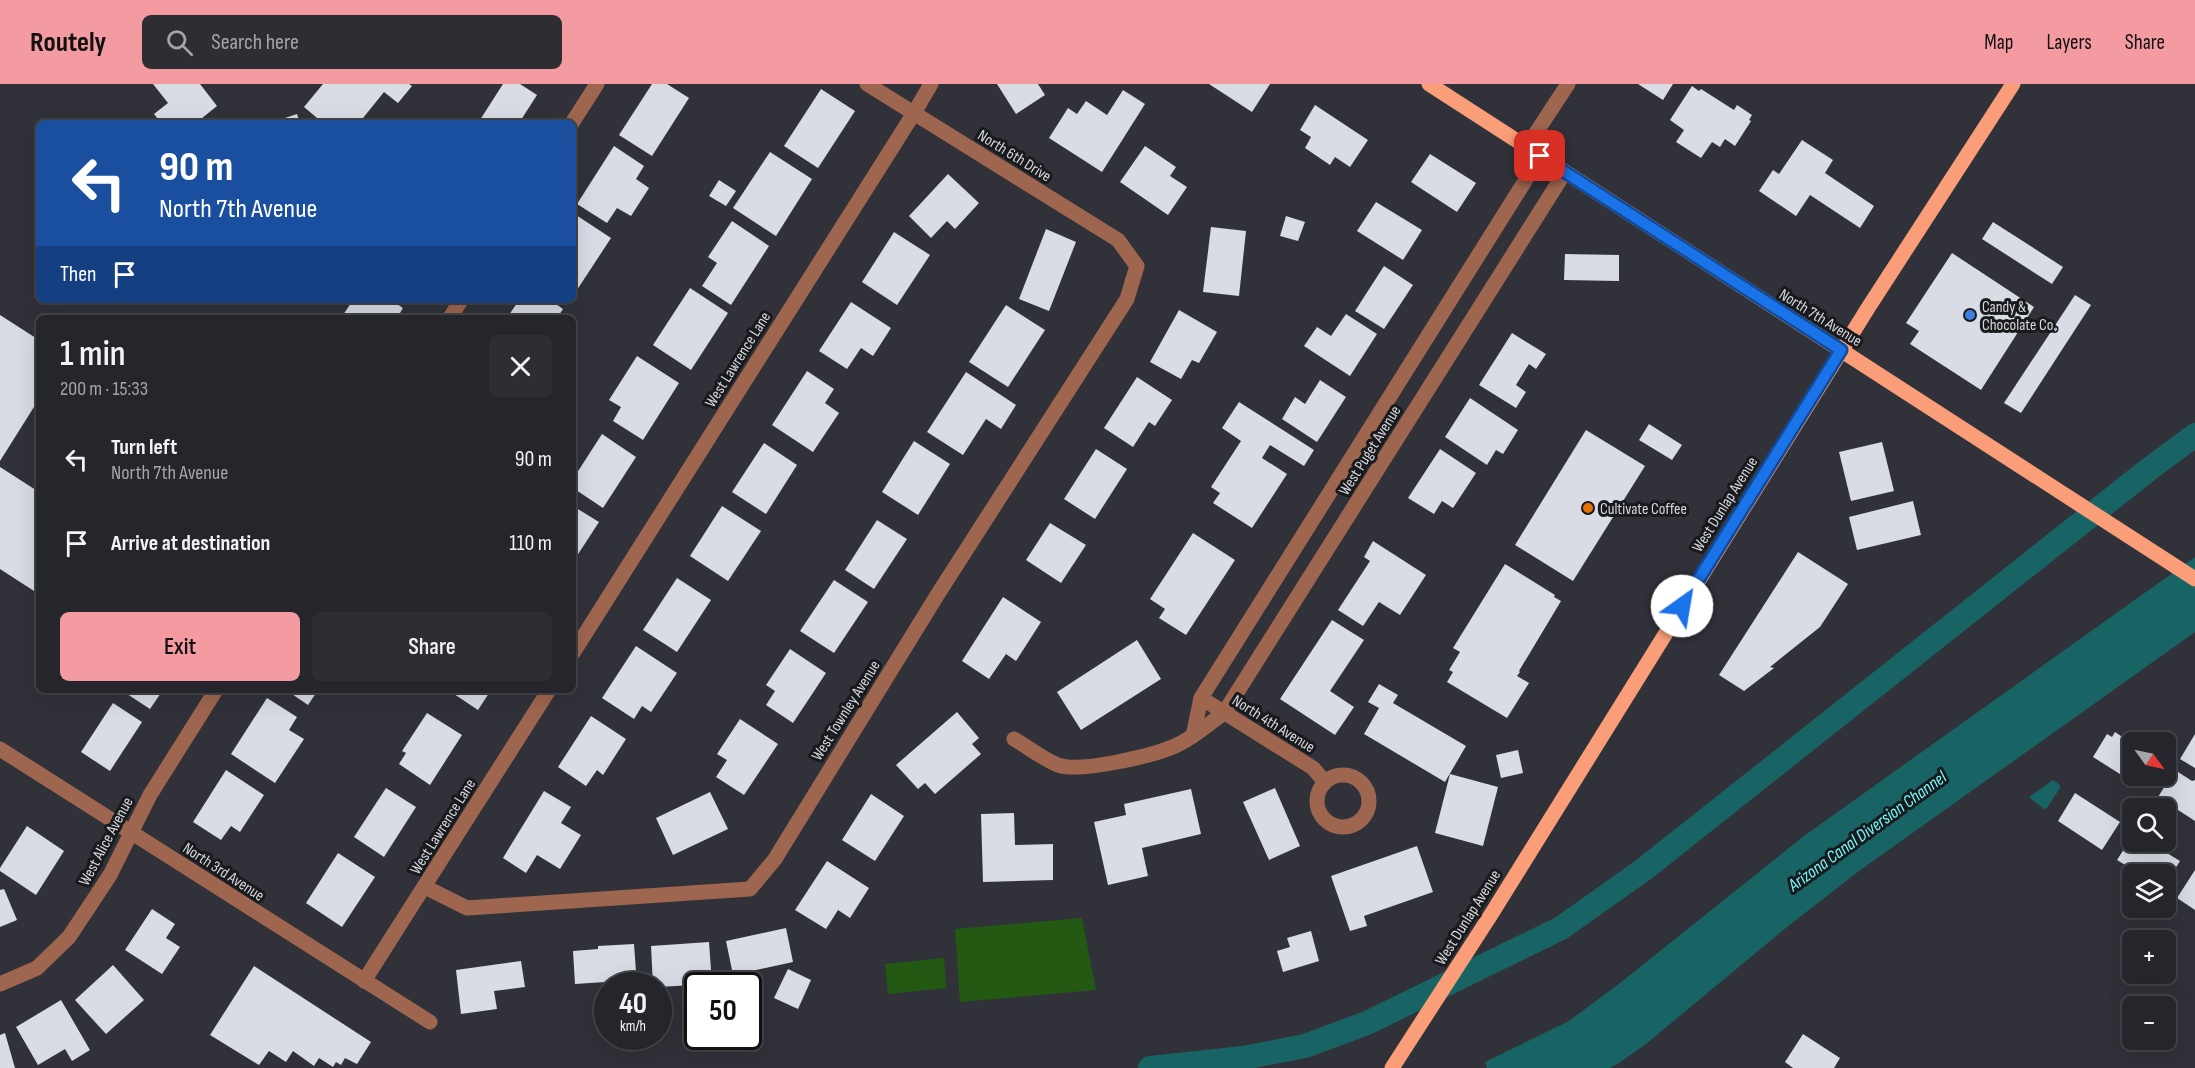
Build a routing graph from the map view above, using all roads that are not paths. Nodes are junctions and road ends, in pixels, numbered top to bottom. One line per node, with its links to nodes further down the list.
1 (597, 84): 8 (street)
2 (867, 84): 7 (street, North 6th Drive)
3 (931, 84): 7 (street, West Lawrence Lane)
4 (1429, 84): 9 (main road, North 7th Avenue)
5 (1568, 84): 9 (street)
6 (2013, 84): 13 (main road, West Dunlap Avenue)
7 (914, 113): 12 (street, North 6th Drive); 17 (street, West Lawrence Lane)
8 (574, 120)
9 (1526, 148): 10 (main road, North 7th Avenue)
10 (1540, 156): 11 (main road, North 7th Avenue); 14 (street, West Puget Avenue)
11 (1564, 172): 13 (main road, North 7th Avenue); 15 (street, West Puget Avenue)
12 (1137, 266): 27 (street, West Townley Avenue)
13 (1841, 350): 16 (main road, North 7th Avenue); 31 (main road, West Dunlap Avenue)
14 (1306, 531): 15 (street); 20 (street, West Puget Avenue)
15 (1329, 546): 21 (street, West Puget Avenue)
16 (2195, 579)
17 (576, 648)
18 (214, 693): 26 (street, West Alice Avenue)
19 (547, 693): 27 (street, West Lawrence Lane)
20 (1201, 698): 21 (street, North 4th Avenue); 22 (street, West Puget Avenue)
21 (1224, 713): 22 (street, West Puget Avenue); 25 (street, North 4th Avenue)
22 (1193, 736): 23 (street, West Puget Avenue)
23 (1014, 739)
24 (0, 748): 26 (street, North 3rd Avenue)
25 (1325, 782)
26 (131, 833): 28 (street, North 3rd Avenue); 29 (street, West Alice Avenue)
27 (425, 887): 28 (street, West Lawrence Lane)
28 (364, 981): 30 (street, North 3rd Avenue)
29 (0, 984)
30 (430, 1022)
31 (1393, 1067)

